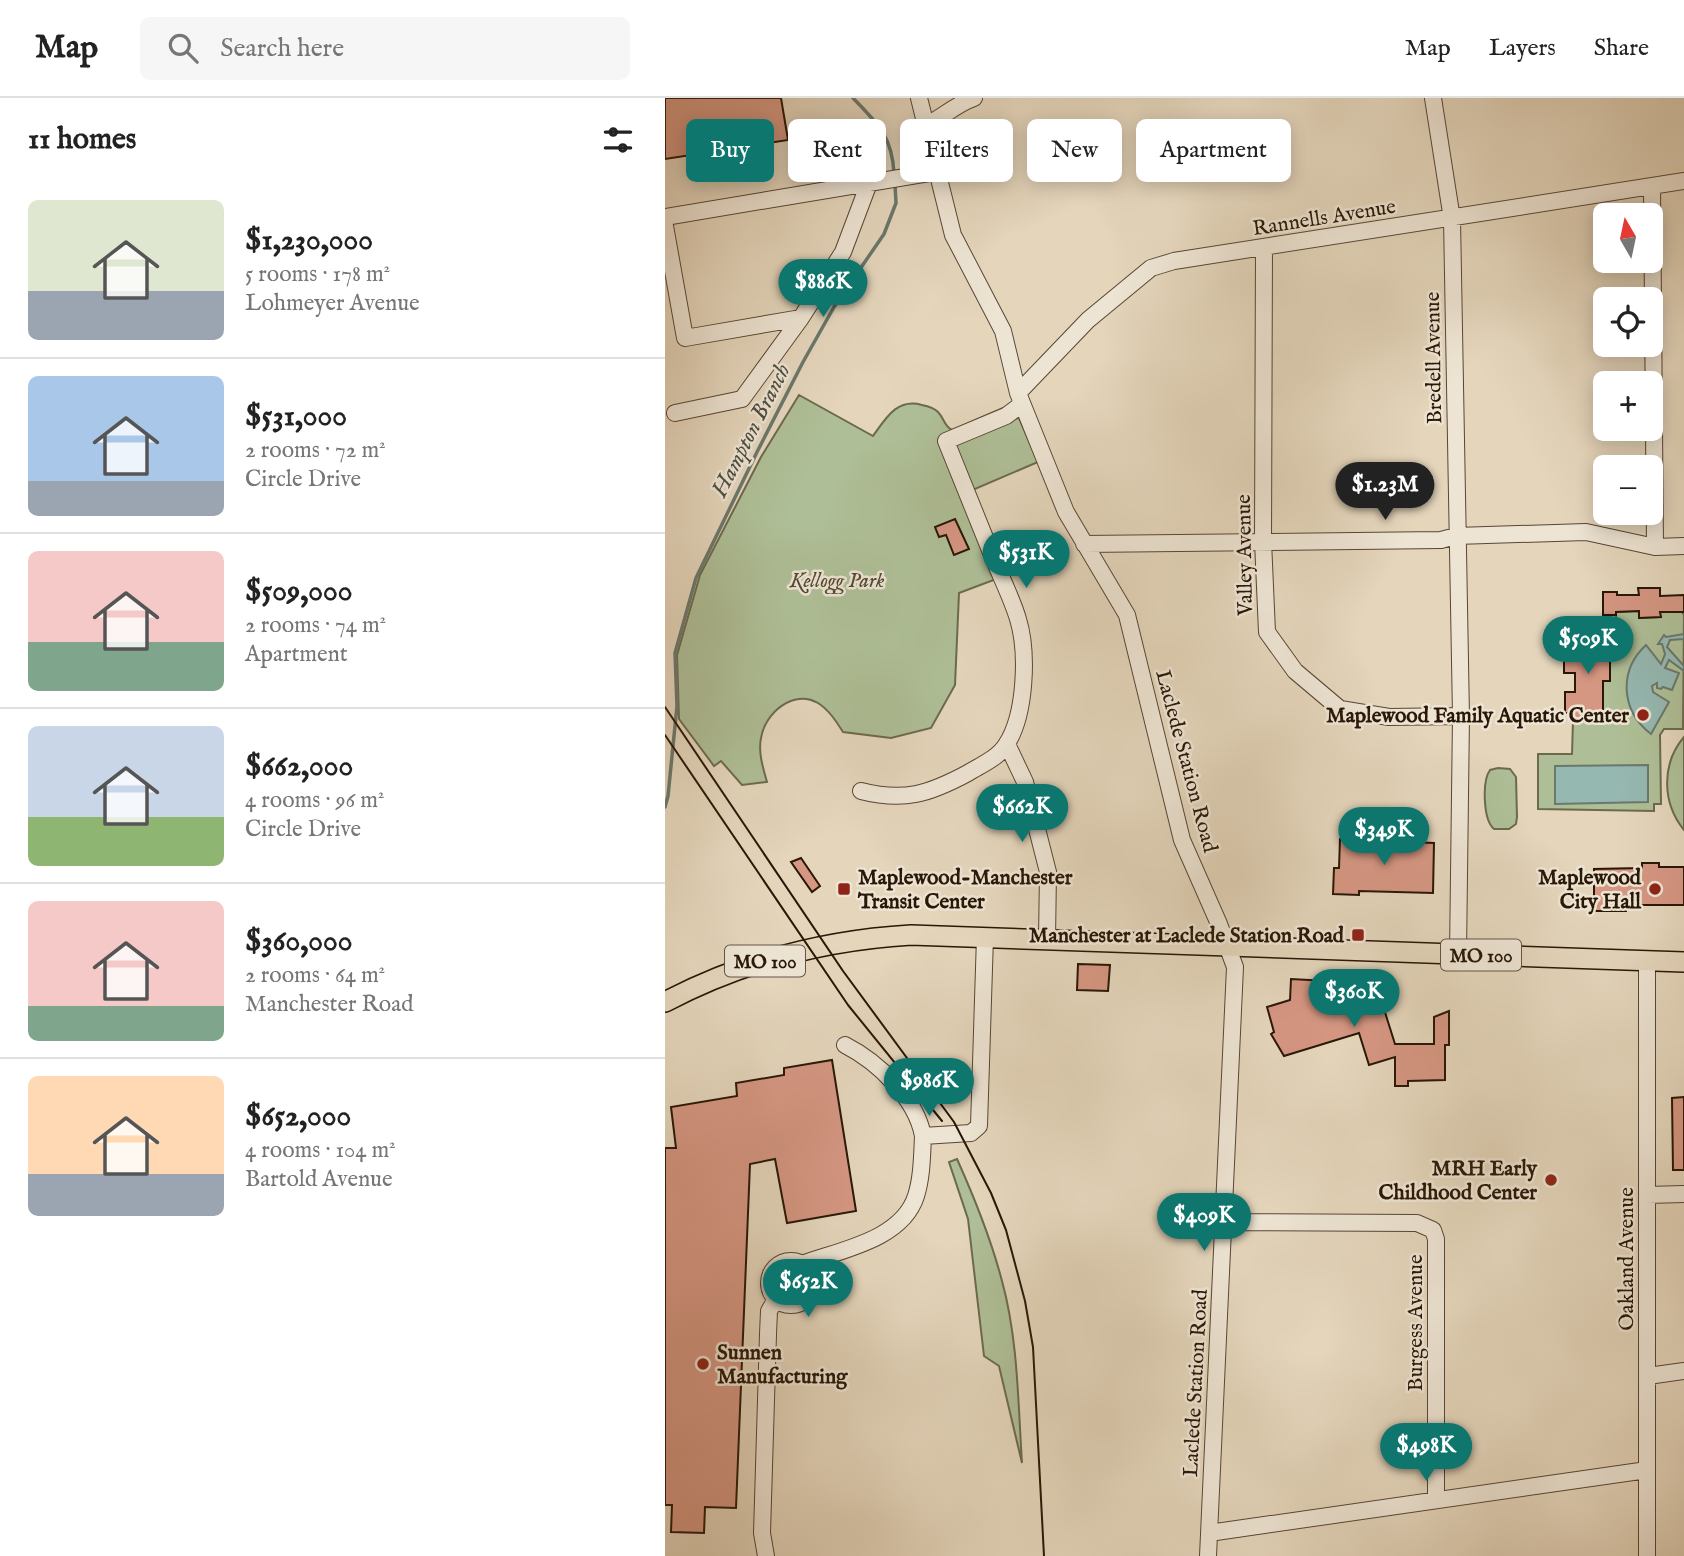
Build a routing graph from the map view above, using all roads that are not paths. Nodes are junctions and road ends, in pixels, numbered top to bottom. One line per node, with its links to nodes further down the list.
1 (919, 98): 4 (street, Laclede Station Road)
2 (974, 98): 5 (street)
3 (1433, 98): 12 (street, Bredell Avenue)
4 (924, 119)
5 (939, 119)
6 (900, 178): 9 (street)
7 (1684, 181): 10 (street, Rannells Avenue)
8 (938, 182): 16 (street, Laclede Station Road)
9 (869, 183): 11 (street); 15 (street)
10 (1651, 187): 12 (street, Rannells Avenue); 22 (street)
11 (665, 217)
12 (1452, 219): 14 (street, Rannells Avenue); 18 (street, Bredell Avenue)
13 (665, 226): 15 (street)
14 (1264, 248): 16 (street, Rannells Avenue); 19 (street, Valley Avenue)
15 (801, 318): 17 (street)
16 (1020, 399): 20 (street, Laclede Station Road); 24 (street, Rannells Avenue)
17 (675, 414)
18 (1456, 537): 19 (street); 22 (street); 23 (street, Bredell Avenue)
19 (1262, 541): 20 (street); 23 (street, Valley Avenue)
20 (1084, 544): 28 (street, Laclede Station Road)
21 (1684, 546): 22 (street)
22 (1654, 547)
23 (1461, 716): 29 (street, Bredell Avenue)
24 (1007, 744): 25 (street); 27 (street)
25 (861, 792)
26 (985, 937): 27 (main road, MO 100); 32 (main road, MO 100); 34 (street)
27 (1047, 939): 28 (main road, MO 100)
28 (1228, 946): 29 (main road, MO 100); 37 (street, Laclede Station Road)
29 (1458, 954): 30 (main road, MO 100)
30 (1647, 961): 31 (main road, MO 100); 35 (street, Oakland Avenue)
31 (1684, 962)
32 (665, 1002)
33 (845, 1045): 34 (street)
34 (923, 1136): 38 (street)
35 (1647, 1195): 36 (street); 41 (street, Oakland Avenue)
36 (1684, 1195)
37 (1224, 1222): 43 (street, Burgess Avenue); 44 (street, Laclede Station Road)
38 (802, 1264): 39 (street); 39 (street)
39 (776, 1299): 45 (street)
40 (1684, 1371): 41 (street)
41 (1648, 1376): 42 (street, Oakland Avenue)
42 (1647, 1470): 43 (street); 47 (street, Oakland Avenue)
43 (1436, 1500): 44 (street)
44 (1209, 1533): 46 (street, Laclede Station Road)
45 (766, 1556)
46 (1208, 1556)
47 (1647, 1556)

